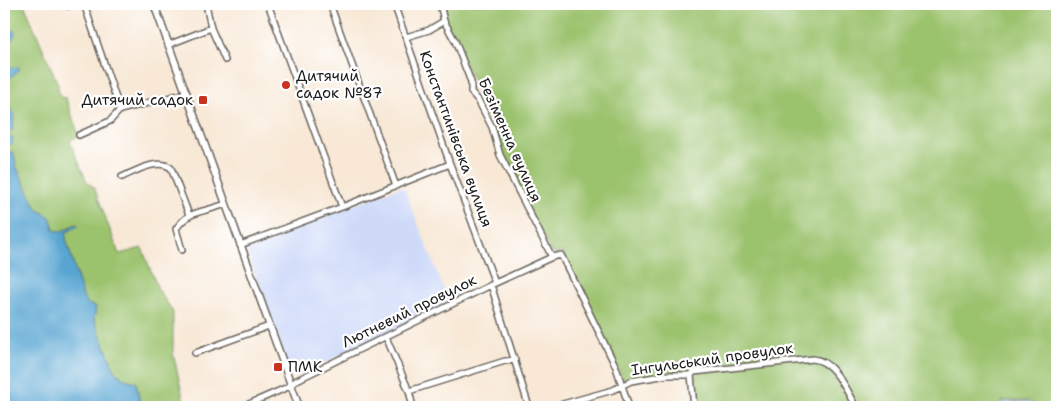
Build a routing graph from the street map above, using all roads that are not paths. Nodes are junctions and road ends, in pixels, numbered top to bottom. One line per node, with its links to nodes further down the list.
1 (74, 4): 9 (street)
2 (84, 4): 16 (street)
3 (154, 4): 13 (street)
4 (206, 4): 11 (street)
5 (268, 4): 22 (street)
6 (330, 4): 20 (street)
7 (394, 4): 12 (street, Константинівська вулиця)
8 (440, 4): 10 (street, Безіменна вулиця)
9 (68, 6)
10 (444, 21): 12 (street); 26 (street, Безіменна вулиця)
11 (211, 28): 13 (street); 14 (street)
12 (406, 37): 18 (street, Константинівська вулиця)
13 (168, 45): 15 (street)
14 (225, 60)
15 (186, 93): 16 (street); 21 (street)
16 (120, 110): 17 (street)
17 (79, 135)
18 (450, 164): 20 (street); 27 (street, Константинівська вулиця)
19 (122, 177): 23 (street)
20 (396, 186): 22 (street)
21 (225, 204): 23 (street); 24 (street)
22 (342, 207): 24 (street)
23 (189, 215): 25 (street)
24 (240, 245): 28 (street)
25 (182, 250)
26 (552, 257): 27 (street, Лютневий провулок); 34 (street, Лютневий провулок)
27 (493, 284): 29 (street, Лютневий провулок); 31 (street, Константинівська вулиця)
28 (269, 326): 30 (street); 33 (street)
29 (386, 337): 33 (street, Лютневий провулок); 35 (street)
30 (194, 354)
31 (515, 360): 35 (street); 39 (street, Константинівська вулиця)
32 (691, 375): 34 (street, Інгульський провулок); 42 (street); 43 (street, Інгульський провулок)
33 (291, 384): 36 (street, Лютневий провулок); 37 (street)
34 (621, 386): 40 (street, Інгульський провулок); 41 (street)
35 (409, 391): 38 (street)
36 (242, 407)
37 (299, 407)
38 (413, 407)
39 (529, 407)
40 (552, 407)
41 (628, 407)
42 (694, 407)
43 (856, 407)

